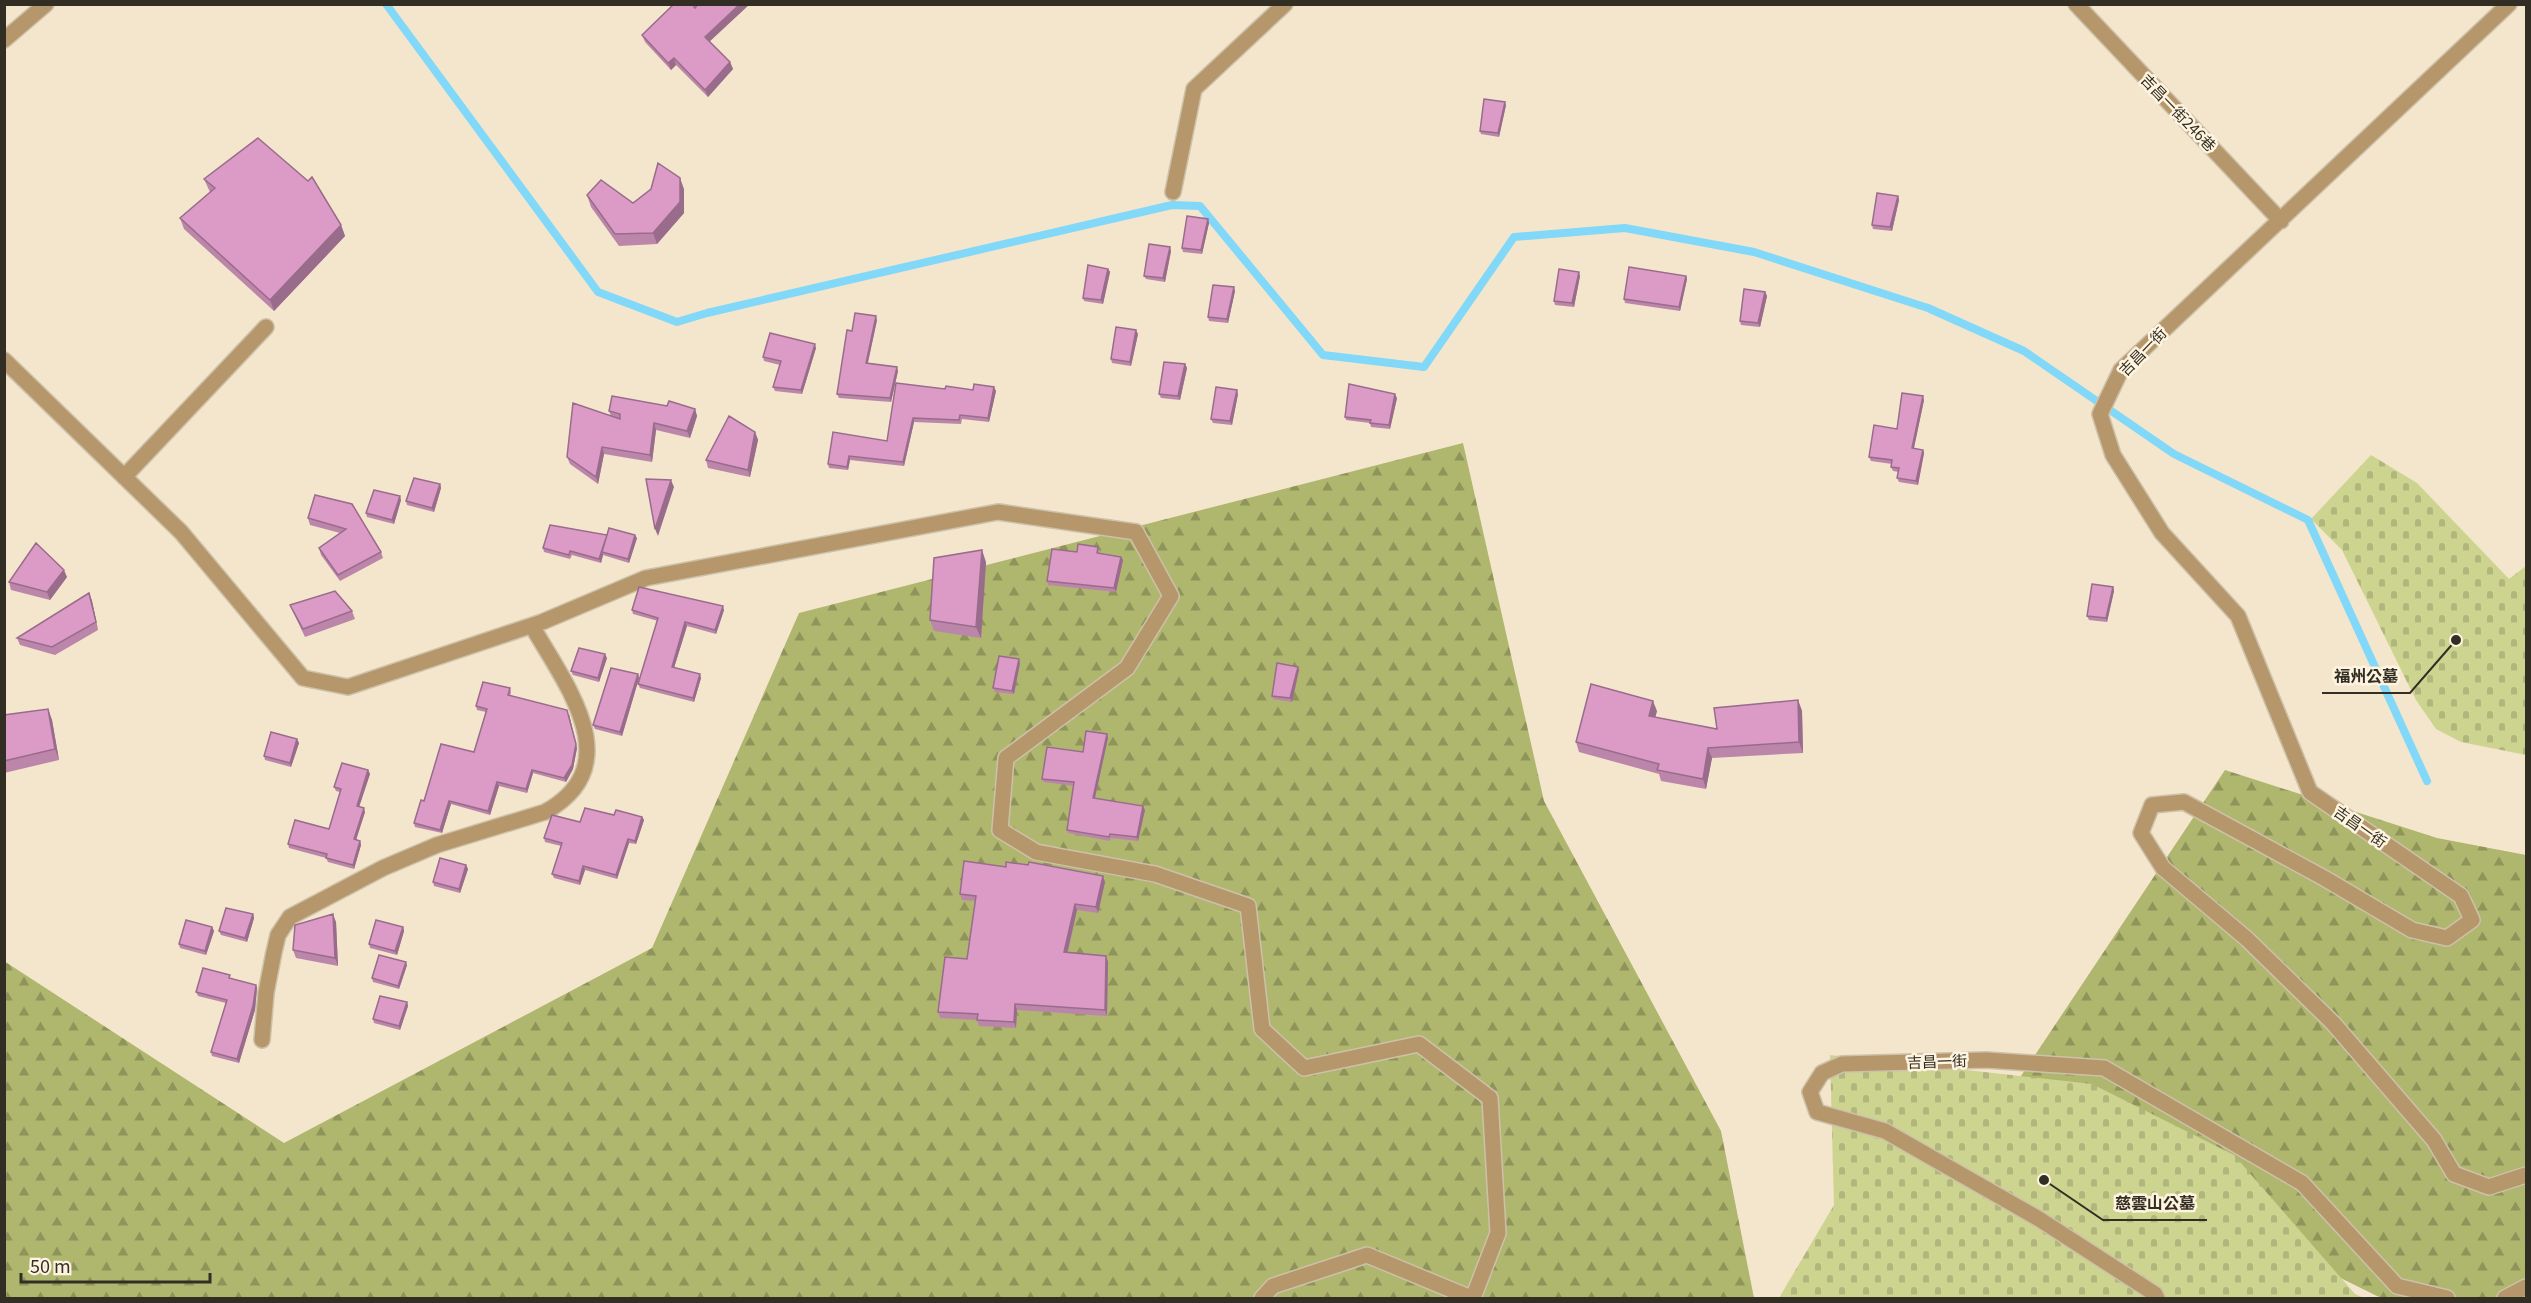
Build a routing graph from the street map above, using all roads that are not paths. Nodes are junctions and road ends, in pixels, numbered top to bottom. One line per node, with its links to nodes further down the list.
1 (46, 4): 5 (street)
2 (1285, 4): 6 (street)
3 (2076, 4): 7 (street, 吉昌一街246巷)
4 (2509, 4): 7 (street, 吉昌一街)
5 (4, 40)
6 (1173, 192)
7 (2281, 220): 13 (street, 吉昌一街)
8 (266, 327): 10 (street)
9 (4, 360): 10 (street)
10 (124, 477): 11 (street)
11 (532, 626): 12 (street); 16 (street)
12 (262, 1040)
13 (2526, 1175)
14 (2526, 1287): 19 (street)
15 (1262, 1299): 16 (street)
16 (1472, 1299)
17 (2157, 1299): 18 (street, 吉昌一街)
18 (2447, 1299)
19 (2505, 1299)

